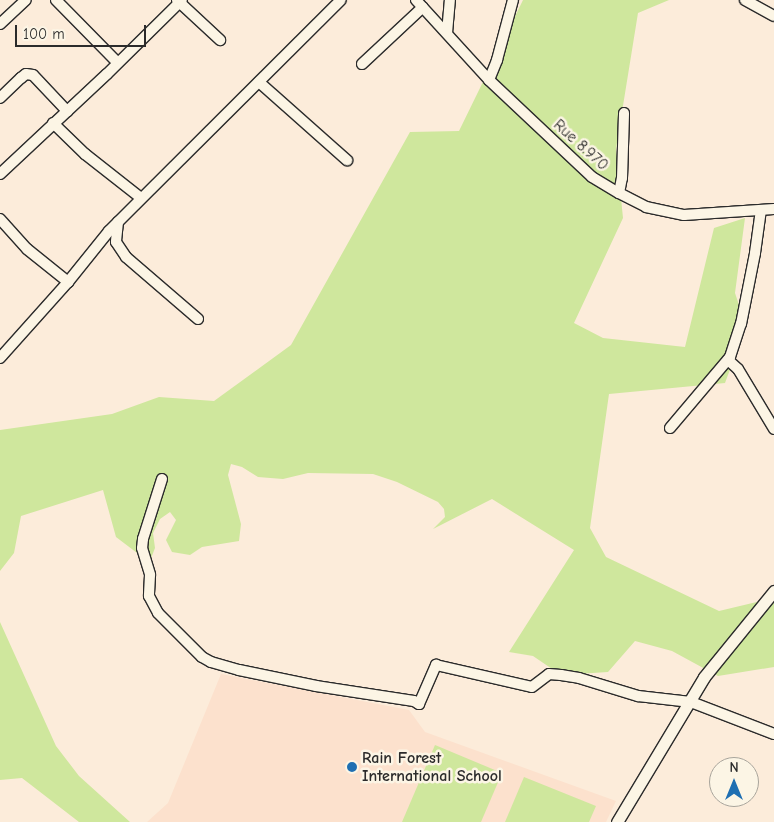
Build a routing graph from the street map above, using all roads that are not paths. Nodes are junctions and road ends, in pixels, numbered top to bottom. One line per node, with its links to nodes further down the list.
1 (26, 0): 10 (street)
2 (56, 0): 13 (street)
3 (341, 0): 16 (street)
4 (450, 0): 11 (street)
5 (512, 0): 15 (street)
6 (745, 0): 9 (street)
7 (180, 1): 12 (street); 13 (street)
8 (420, 4): 11 (street, Rue 8.970); 14 (street)
9 (774, 16)
10 (0, 24)
11 (447, 33): 15 (street, Rue 8.970)
12 (220, 40)
13 (118, 63): 18 (street)
14 (362, 64)
15 (488, 80): 23 (street, Rue 8.970)
16 (259, 82): 21 (street); 24 (street)
17 (0, 98): 18 (street)
18 (67, 111): 20 (street)
19 (624, 113): 23 (street)
20 (53, 123): 22 (street); 24 (street)
21 (346, 160)
22 (0, 174)
23 (619, 194): 26 (street, Rue 8.970)
24 (141, 198): 28 (street)
25 (774, 209): 26 (street, Rue 8.970)
26 (761, 210): 32 (street)
27 (0, 219): 29 (street)
28 (118, 222): 29 (street); 30 (street)
29 (68, 282): 31 (street)
30 (198, 319)
31 (0, 358)
32 (728, 360): 33 (street); 34 (street)
33 (670, 428)
34 (774, 428)
35 (162, 479): 37 (street)
36 (774, 591): 37 (street)
37 (691, 702): 38 (street); 39 (street)
38 (774, 734)
39 (617, 822)

